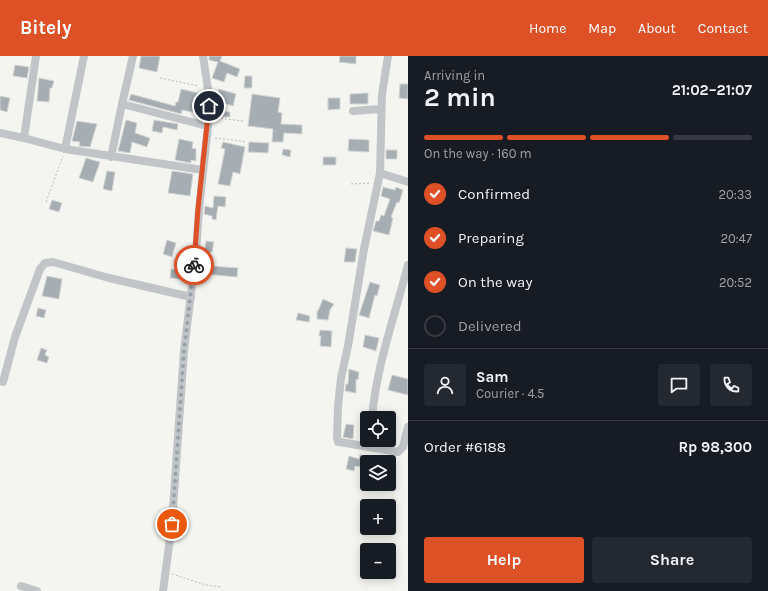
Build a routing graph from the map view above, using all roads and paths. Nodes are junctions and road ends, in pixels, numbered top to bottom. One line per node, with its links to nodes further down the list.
1 (36, 56): 15 (street)
2 (84, 56): 18 (street)
3 (133, 56): 8 (street)
4 (203, 56): 7 (street)
5 (388, 56): 9 (street)
6 (160, 78): 7 (path)
7 (208, 88): 11 (street)
8 (122, 104): 13 (street); 19 (street)
9 (381, 109): 10 (street); 21 (street)
10 (353, 111)
11 (209, 117): 12 (path); 13 (street)
12 (243, 121)
13 (207, 126): 16 (street)
14 (0, 133): 15 (street)
15 (24, 138): 18 (street)
16 (206, 138): 17 (path); 20 (street)
17 (246, 142)
18 (65, 149): 19 (street); 25 (path)
19 (111, 157): 20 (street)
20 (203, 170): 27 (street)
21 (380, 173): 22 (street); 23 (street)
22 (408, 182)
23 (378, 183): 24 (path); 31 (street)
24 (351, 184)
25 (46, 202)
26 (408, 265): 29 (street)
27 (191, 297): 28 (street); 33 (street)
28 (3, 382)
29 (373, 411)
30 (408, 427): 32 (street)
31 (360, 443)
32 (383, 447)
33 (166, 572): 35 (path); 37 (street)
34 (20, 586): 36 (street)
35 (222, 587)
36 (37, 591)
37 (163, 591)

